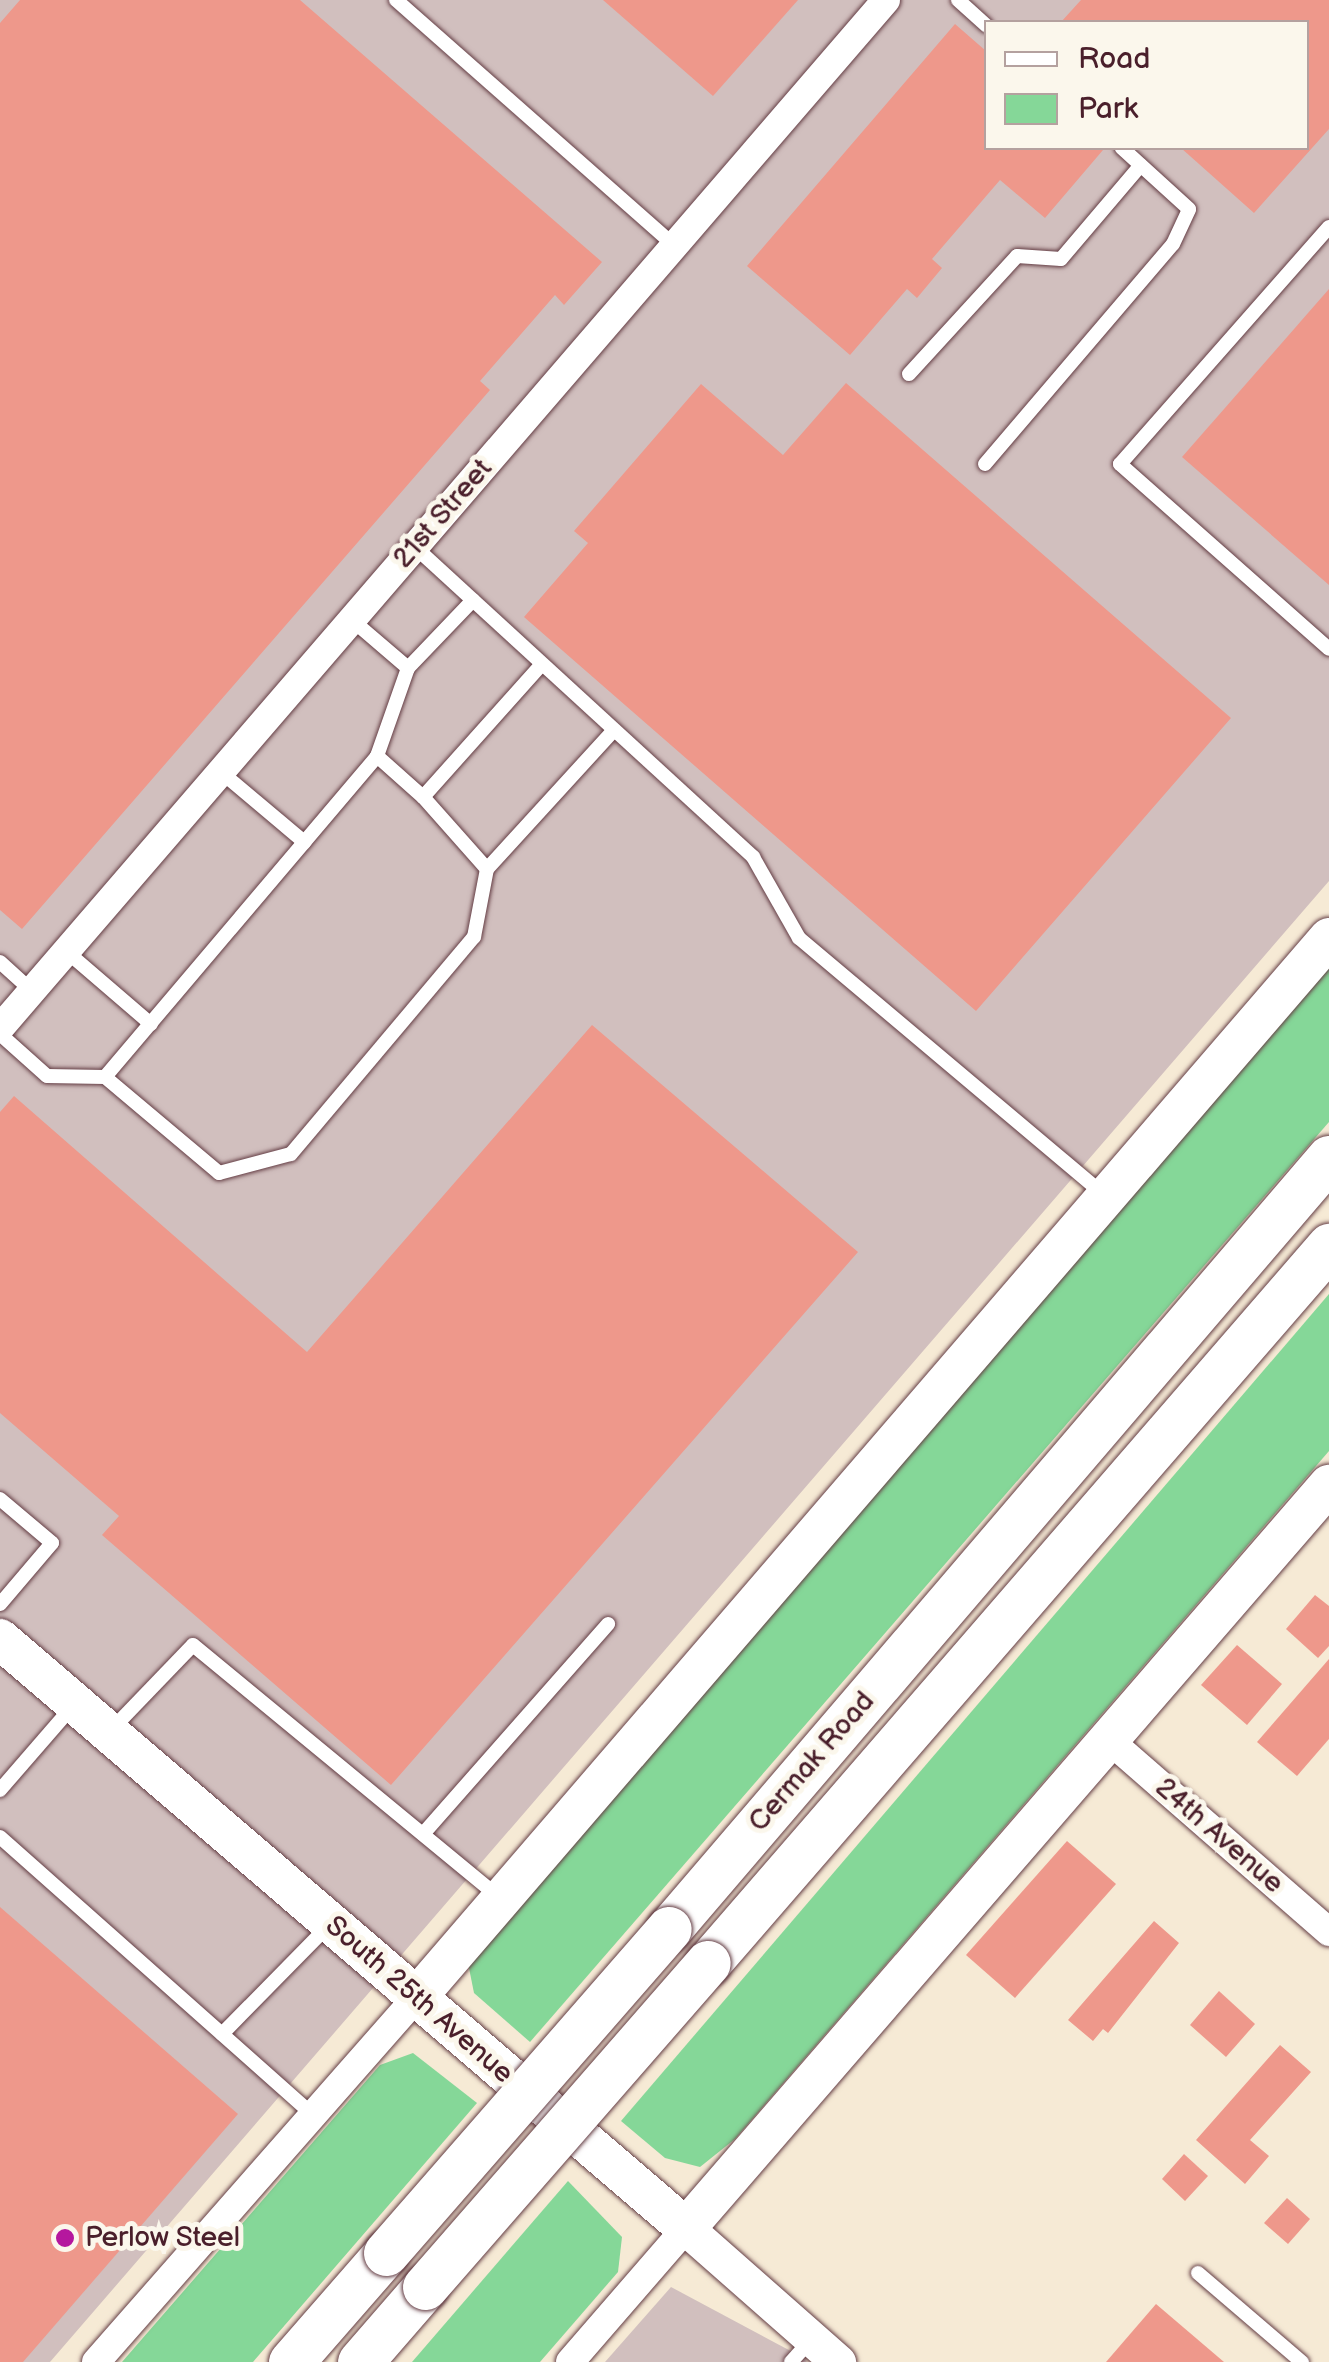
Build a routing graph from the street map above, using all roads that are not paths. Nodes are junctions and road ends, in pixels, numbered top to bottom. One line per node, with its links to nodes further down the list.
1 (396, 0): 8 (lane)
2 (886, 0): 8 (street, 21st Street)
3 (958, 0): 4 (lane)
4 (984, 24)
5 (1124, 150): 6 (lane)
6 (1141, 165): 9 (lane); 10 (lane)
7 (1329, 228): 14 (lane)
8 (675, 246): 11 (street, 21st Street)
9 (909, 374)
10 (985, 464)
11 (415, 547): 12 (lane); 13 (street, 21st Street)
12 (473, 600): 15 (lane); 16 (lane)
13 (352, 620): 16 (lane); 19 (street, 21st Street)
14 (1329, 648)
15 (542, 664): 17 (lane); 20 (lane)
16 (408, 668): 18 (lane)
17 (614, 730): 22 (lane); 31 (lane)
18 (377, 756): 20 (lane); 21 (lane)
19 (221, 772): 21 (lane); 24 (street, 21st Street)
20 (422, 797): 22 (lane)
21 (304, 842): 27 (lane)
22 (487, 869): 29 (lane)
23 (1329, 938): 31 (main road)
24 (66, 952): 26 (street, 21st Street); 27 (lane)
25 (0, 962): 26 (lane)
26 (32, 991): 28 (street, 21st Street)
27 (150, 1024): 29 (lane)
28 (0, 1031): 29 (lane)
29 (105, 1077)
30 (1329, 1158): 54 (main road, Cermak Road, bridge)
31 (1106, 1197): 44 (main road)
32 (1329, 1246): 55 (main road, Cermak Road, bridge)
33 (1329, 1486): 40 (main road)
34 (0, 1500): 35 (lane)
35 (0, 1604)
36 (608, 1624): 42 (lane)
37 (0, 1638): 38 (main road, South 25th Avenue)
38 (75, 1703): 39 (main road, South 25th Avenue); 41 (lane)
39 (109, 1732): 42 (lane); 45 (main road, South 25th Avenue)
40 (1110, 1740): 46 (street, 24th Avenue); 50 (main road)
41 (0, 1790)
42 (422, 1834): 44 (lane)
43 (0, 1837): 48 (lane)
44 (501, 1899): 47 (main road)
45 (331, 1924): 47 (main road, South 25th Avenue); 48 (lane)
46 (1329, 1932)
47 (416, 1998): 49 (street); 50 (main road, South 25th Avenue)
48 (222, 2034): 49 (lane)
49 (313, 2115): 53 (street)
50 (686, 2228): 52 (street, South 25th Avenue); 56 (street)
51 (1198, 2273): 57 (lane)
52 (814, 2354)
53 (96, 2362)
54 (291, 2362)
55 (360, 2362)
56 (570, 2362)
57 (1302, 2362)

